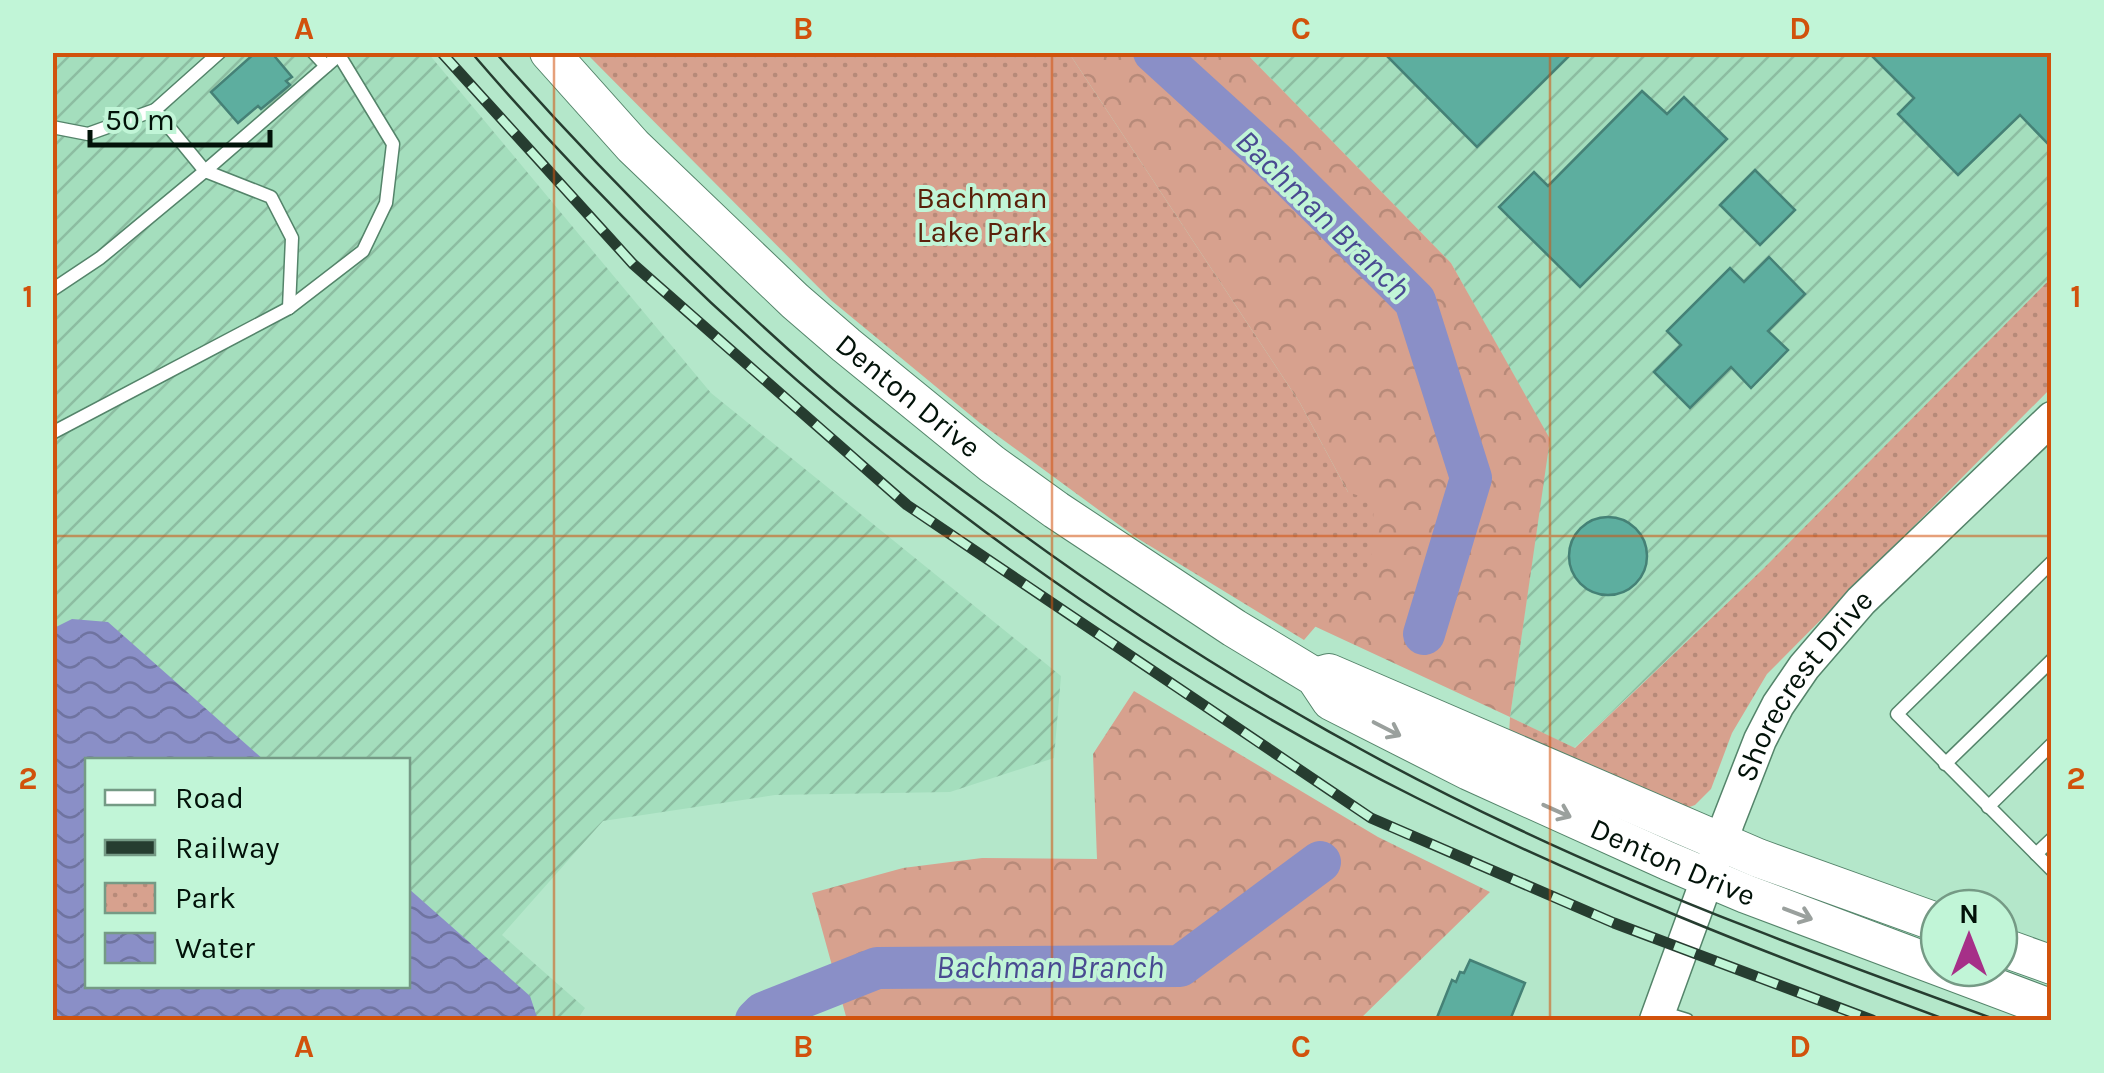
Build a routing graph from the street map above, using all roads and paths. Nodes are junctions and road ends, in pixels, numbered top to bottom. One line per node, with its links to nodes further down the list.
1 (220, 52): 6 (lane)
2 (313, 52): 5 (lane)
3 (549, 52): 20 (main road, Denton Drive)
4 (340, 54): 5 (lane); 10 (lane)
5 (326, 66): 8 (lane)
6 (155, 110): 7 (lane); 8 (lane)
7 (52, 127)
8 (205, 171): 9 (lane); 10 (lane)
9 (52, 290)
10 (289, 308): 12 (lane)
11 (2052, 418): 20 (street, Shorecrest Drive)
12 (52, 432)
13 (2052, 562): 16 (lane)
14 (2052, 660): 16 (lane)
15 (2052, 744): 17 (lane)
16 (1946, 764): 17 (lane)
17 (1988, 806): 19 (lane)
18 (2052, 839): 19 (lane)
19 (2036, 854): 21 (lane)
20 (1714, 860): 22 (main road, Denton Drive); 25 (main road, Denton Drive, one-way to 25); 26 (street, Shorecrest Drive)
21 (2052, 870)
22 (1919, 918)
23 (2019, 953): 24 (main road)
24 (2052, 965)
25 (2052, 1010)
26 (1667, 1018)

